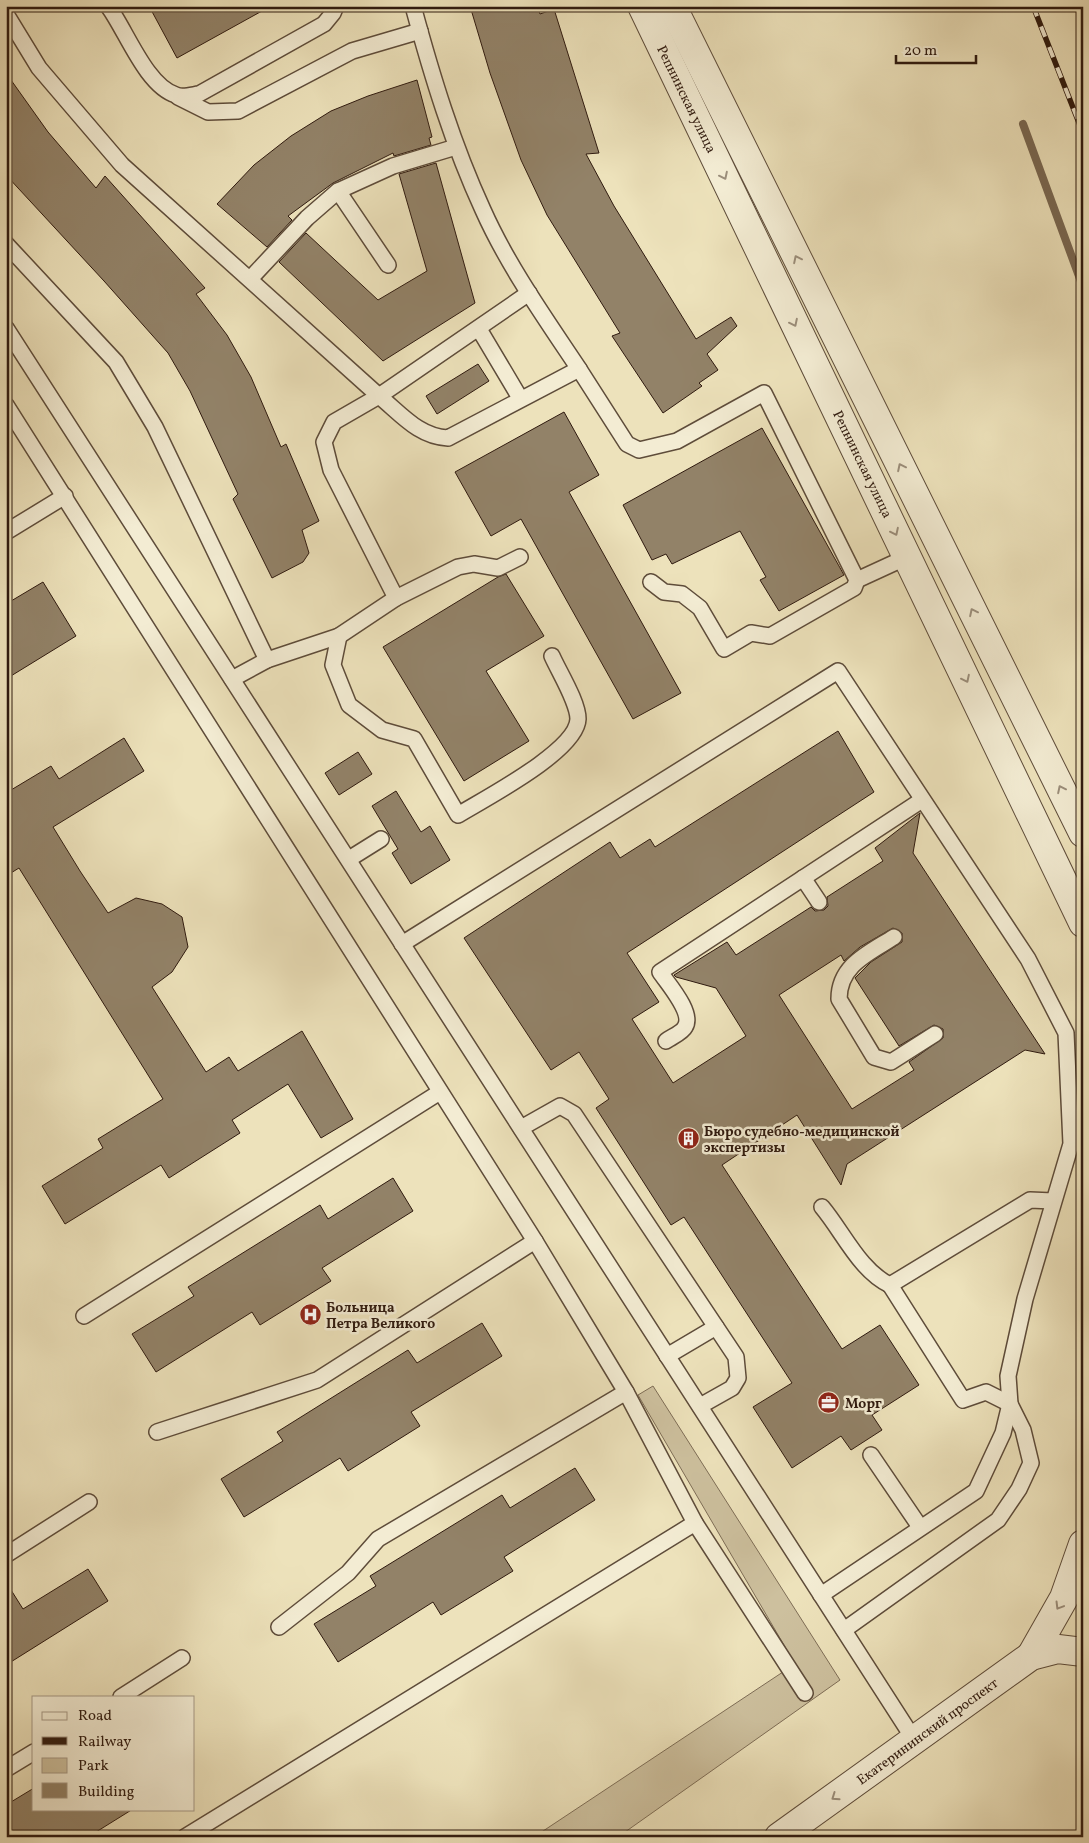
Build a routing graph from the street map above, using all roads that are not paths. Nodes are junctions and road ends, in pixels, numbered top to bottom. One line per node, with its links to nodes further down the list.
1 (108, 6): 8 (lane)
2 (336, 6): 8 (lane)
3 (413, 6): 7 (lane)
4 (642, 6): 24 (street, Репнинская улица, one-way to 24)
5 (672, 6): 33 (street, Репнинская улица, one-way to 5)
6 (6, 14): 13 (lane)
7 (420, 31): 8 (lane); 9 (lane)
8 (176, 96)
9 (456, 147): 10 (lane); 14 (lane)
10 (338, 191): 12 (lane); 13 (lane)
11 (6, 244): 30 (lane)
12 (388, 265)
13 (250, 280): 18 (lane)
14 (529, 294): 16 (lane); 17 (lane)
15 (6, 328): 31 (lane)
16 (479, 329): 18 (lane); 19 (lane)
17 (579, 368): 19 (lane); 25 (lane)
18 (379, 396): 19 (lane); 27 (lane)
19 (520, 398)
20 (6, 406): 21 (lane)
21 (65, 496): 22 (lane); 43 (lane)
22 (6, 532)
23 (520, 557): 27 (lane)
24 (907, 557): 25 (lane); 38 (street, Репнинская улица, one-way to 38)
25 (858, 580): 26 (lane)
26 (651, 582)
27 (396, 598): 28 (lane)
28 (339, 636): 29 (lane); 30 (lane)
29 (552, 656)
30 (267, 660): 31 (lane)
31 (232, 679): 35 (lane)
32 (922, 800): 36 (lane); 40 (lane); 45 (lane)
33 (1083, 833)
34 (380, 840): 35 (lane)
35 (349, 859): 40 (lane)
36 (803, 878): 37 (lane); 42 (lane)
37 (819, 902)
38 (1083, 923)
39 (894, 937): 41 (lane)
40 (402, 944): 44 (lane)
41 (935, 1034)
42 (666, 1041)
43 (440, 1092): 47 (lane); 49 (lane)
44 (520, 1128): 50 (lane); 51 (lane)
45 (1053, 1201): 48 (lane); 53 (lane)
46 (822, 1207): 48 (lane)
47 (535, 1242): 52 (lane); 55 (lane)
48 (890, 1285): 53 (lane)
49 (84, 1316)
50 (716, 1327): 51 (lane); 54 (lane)
51 (667, 1356): 54 (lane)
52 (626, 1392): 58 (lane); 63 (lane)
53 (1010, 1404): 59 (lane); 64 (lane)
54 (700, 1406): 62 (lane)
55 (157, 1432)
56 (871, 1455): 59 (lane)
57 (89, 1502): 61 (lane)
58 (694, 1523): 68 (lane); 73 (lane)
59 (920, 1527): 62 (lane)
60 (1083, 1544): 66 (street, one-way to 66)
61 (6, 1555)
62 (821, 1595): 64 (lane)
63 (279, 1627)
64 (844, 1630): 70 (lane)
65 (1083, 1652): 66 (street, Екатерининский проспект)
66 (1031, 1656): 70 (street, Екатерининский проспект)
67 (182, 1658): 69 (lane)
68 (805, 1693)
69 (123, 1696)
70 (915, 1740): 74 (street, Екатерининский проспект, one-way to 74)
71 (32, 1753): 72 (lane)
72 (6, 1769)
73 (185, 1837)
74 (779, 1837)

